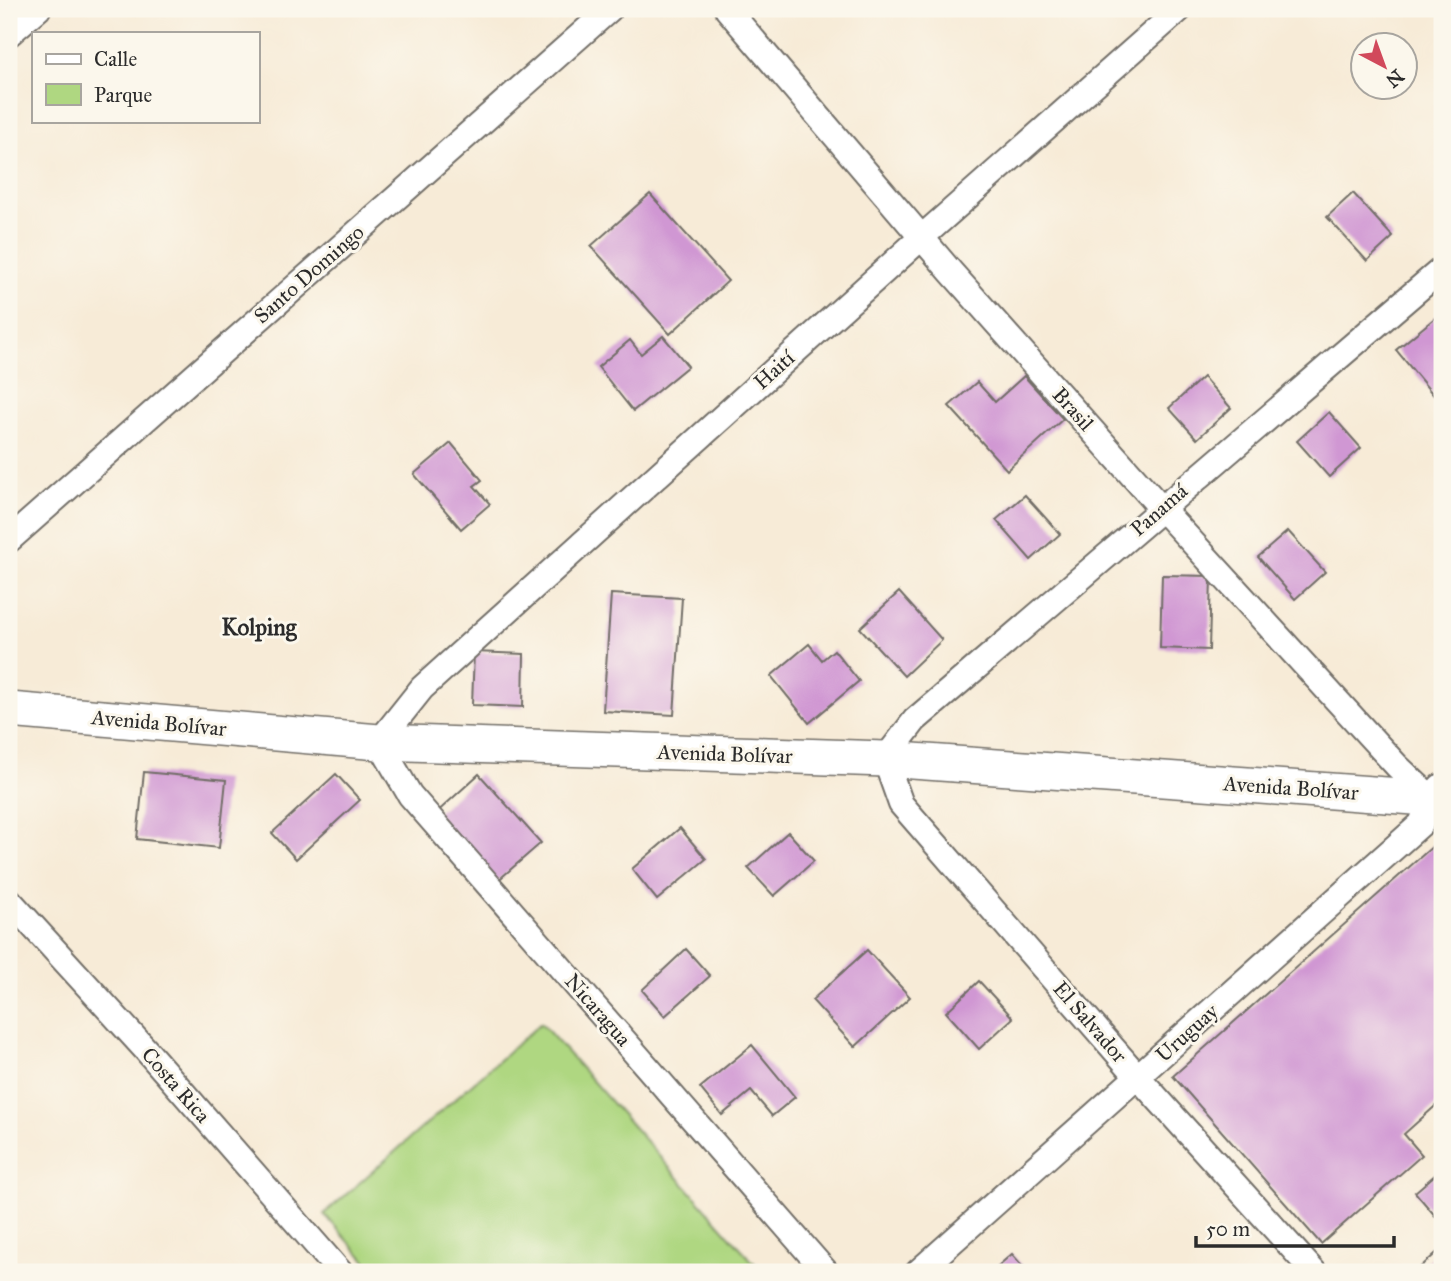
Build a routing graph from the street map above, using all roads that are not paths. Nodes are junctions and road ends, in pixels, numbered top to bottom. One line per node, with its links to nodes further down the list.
1 (38, 9): 5 (street)
2 (610, 9): 9 (street, Santo Domingo)
3 (727, 9): 6 (street, Brasil)
4 (1180, 9): 6 (street, Haití)
5 (9, 34)
6 (922, 237): 8 (street, Brasil); 11 (street, Haití)
7 (1442, 269): 8 (street, Panamá)
8 (1161, 509): 12 (street, Panamá); 13 (street, Brasil)
9 (9, 540)
10 (9, 710): 11 (main road, Avenida Bolívar)
11 (379, 742): 12 (main road, Avenida Bolívar); 17 (street, Nicaragua)
12 (885, 760): 13 (main road, Avenida Bolívar); 15 (street, El Salvador)
13 (1438, 794): 15 (street, Uruguay)
14 (9, 900): 16 (street, Costa Rica)
15 (1138, 1077): 18 (street, Uruguay); 19 (street, El Salvador)
16 (340, 1272)
17 (826, 1272)
18 (918, 1272)
19 (1314, 1272)

